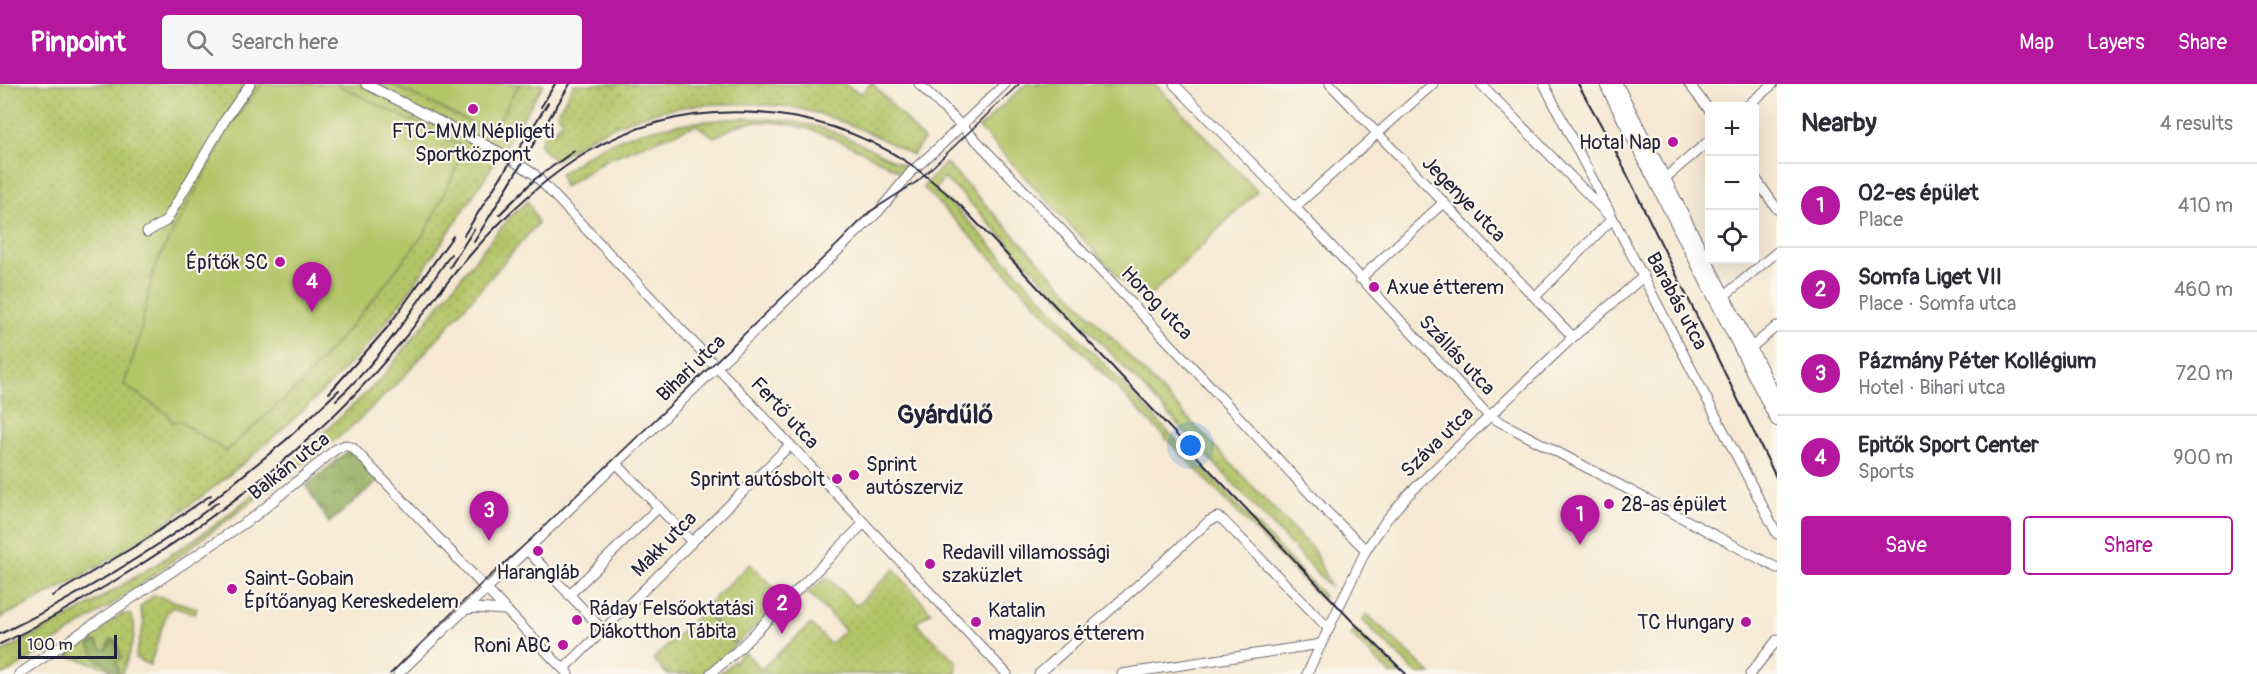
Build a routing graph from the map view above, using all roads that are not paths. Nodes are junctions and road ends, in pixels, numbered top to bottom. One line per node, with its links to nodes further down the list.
1 (250, 84): 27 (street)
2 (366, 84): 36 (street, Fertő utca)
3 (1005, 84): 16 (street, Bihari utca)
4 (1174, 84): 24 (street, Szállás utca)
5 (1330, 84): 17 (street, Jegenye utca)
6 (1433, 84): 17 (street)
7 (1481, 84): 22 (street)
8 (1545, 84): 20 (street, Barabás utca)
9 (1606, 84): 19 (main road)
10 (1616, 84): 19 (main road)
11 (1689, 84): 15 (street)
12 (1773, 84): 14 (street)
13 (922, 85): 16 (street, Horog utca)
14 (1752, 102)
15 (1705, 105)
16 (962, 125): 36 (street, Bihari utca); 47 (street, Horog utca)
17 (1377, 134): 23 (street, Jegenye utca); 24 (street)
18 (1705, 144): 19 (street)
19 (1660, 181): 32 (main road)
20 (1593, 182): 22 (street); 26 (street, Barabás utca)
21 (1759, 182): 25 (street)
22 (1583, 191): 26 (street)
23 (1443, 203): 30 (street); 31 (street, Jegenye utca)
24 (1295, 207): 30 (street, Szállás utca)
25 (1777, 209)
26 (1612, 219): 29 (street, Barabás utca); 31 (street)
27 (147, 232)
28 (1777, 252): 32 (street)
29 (1644, 276): 34 (street, Száva utca); 44 (street, Barabás utca)
30 (1360, 279): 38 (street, Szállás utca)
31 (1534, 297): 34 (street, Jegenye utca)
32 (1720, 298): 35 (main road)
33 (1777, 326): 35 (street)
34 (1573, 337): 38 (street, Száva utca)
35 (1747, 351): 37 (main road)
36 (718, 367): 40 (street, Fertő utca); 41 (street, Bihari utca)
37 (1775, 400): 39 (main road)
38 (1489, 416): 47 (street, Száva utca); 48 (street, Szállás utca)
39 (1777, 420)
40 (790, 445): 43 (street, Fertő utca); 45 (street, Makk utca)
41 (616, 464): 42 (street); 46 (street, Bihari utca)
42 (659, 507): 45 (street); 50 (street)
43 (864, 523): 57 (street, Fertő utca); 61 (street)
44 (1777, 534)
45 (692, 542): 54 (street, Makk utca)
46 (527, 550): 49 (street, Bihari utca); 50 (street)
47 (1366, 550): 53 (street, Száva utca)
48 (1777, 568)
49 (487, 588): 51 (street, Bihari utca); 52 (street, Balkán utca); 59 (street, Balkán utca)
50 (569, 595): 54 (street)
51 (464, 610): 52 (street); 60 (street, Bihari utca)
52 (505, 610): 58 (street, Balkán utca)
53 (1329, 629): 56 (street, Száva utca); 64 (street)
54 (603, 630): 58 (street, Makk utca)
55 (1777, 640): 67 (street)
56 (1321, 644): 65 (street); 66 (street, Száva utca)
57 (997, 663): 62 (street); 63 (street, Fertő utca)
58 (566, 672)
59 (19, 674)
60 (398, 674)
61 (710, 674)
62 (999, 674)
63 (1007, 674)
64 (1039, 674)
65 (1122, 674)
66 (1307, 674)
67 (1750, 674)

